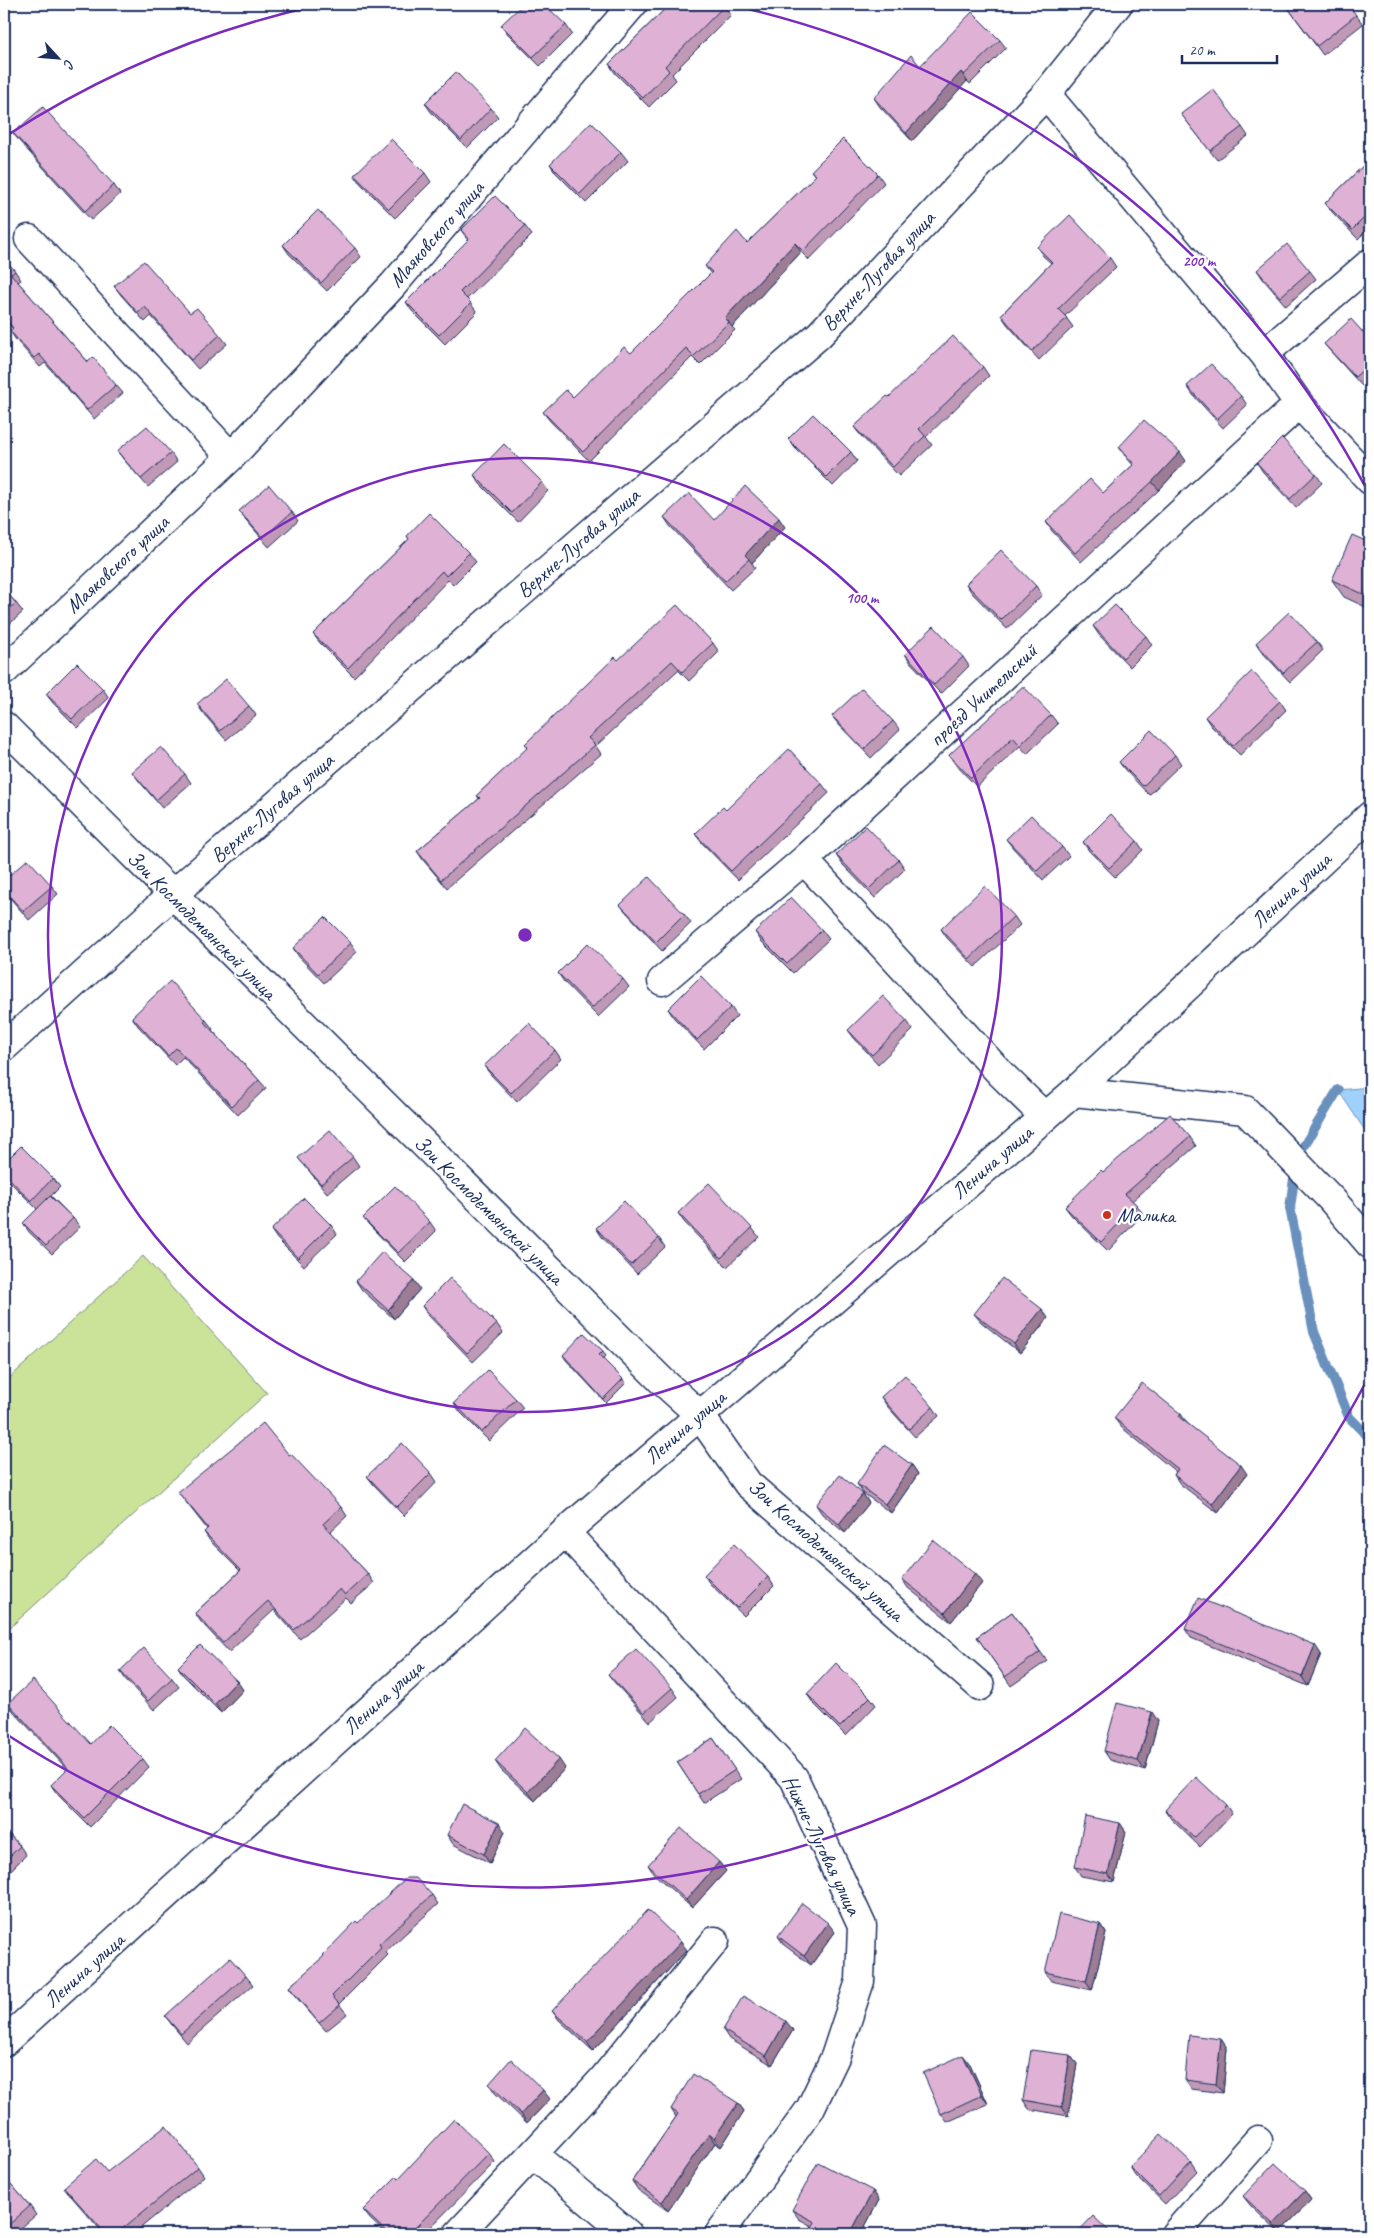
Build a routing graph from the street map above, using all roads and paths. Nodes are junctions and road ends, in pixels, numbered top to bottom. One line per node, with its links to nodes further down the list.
1 (633, 4): 8 (street, Маяковского улица)
2 (1118, 4): 3 (street, Верхне-Луговая улица)
3 (1046, 94): 6 (street); 14 (street, Верхне-Луговая улица)
4 (29, 239): 8 (street)
5 (1370, 263): 6 (street)
6 (1264, 354): 7 (street)
7 (1299, 404): 9 (street); 13 (street, проезд Учительский)
8 (231, 457): 10 (street, Маяковского улица)
9 (1370, 480)
10 (4, 671)
11 (4, 726): 14 (street, Зои Космодемьянской улица)
12 (1370, 816): 17 (street, Ленина улица)
13 (804, 860): 15 (street, проезд Учительский); 18 (street)
14 (172, 895): 16 (street, Верхне-Луговая улица); 20 (street, Зои Космодемьянской улица)
15 (662, 981)
16 (4, 1047)
17 (1074, 1092): 18 (street, Ленина улица); 19 (street)
18 (1045, 1116): 20 (street, Ленина улица)
19 (1370, 1244)
20 (700, 1414): 21 (street, Ленина улица); 22 (street, Зои Космодемьянской улица)
21 (565, 1532): 24 (street, Ленина улица); 29 (street, Нижне-Луговая улица)
22 (980, 1686)
23 (715, 1942): 26 (street)
24 (4, 2042)
25 (1258, 2140): 30 (street)
26 (534, 2155): 27 (street); 28 (street)
27 (458, 2234)
28 (628, 2234)
29 (719, 2234)
30 (1175, 2234)

